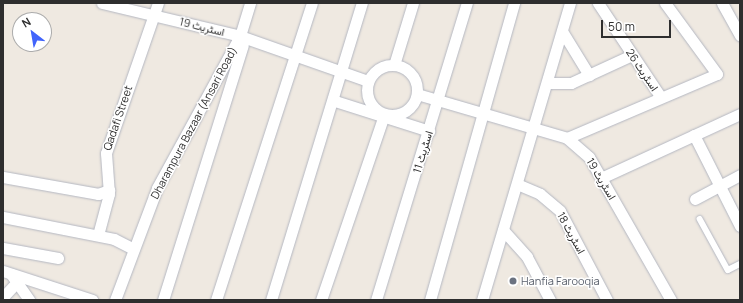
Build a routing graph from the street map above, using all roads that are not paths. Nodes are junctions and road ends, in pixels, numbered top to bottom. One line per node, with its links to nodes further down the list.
1 (102, 3): 13 (street, اسٹریٹ 19)
2 (158, 3): 14 (street, Qadafi Street)
3 (250, 3): 17 (street)
4 (312, 3): 19 (street)
5 (362, 3): 21 (street)
6 (413, 3): 20 (street)
7 (467, 3): 28 (street, اسٹریٹ 11)
8 (514, 3): 31 (street)
9 (570, 3): 15 (street)
10 (598, 3): 18 (street, اسٹریٹ 26)
11 (665, 3): 26 (street)
12 (722, 3): 16 (street)
13 (118, 5): 14 (street, اسٹریٹ 19)
14 (154, 14): 17 (street, اسٹریٹ 19); 41 (street, Qadafi Street)
15 (562, 31): 22 (street); 24 (street)
16 (740, 35)
17 (242, 37): 19 (street, اسٹریٹ 19); 49 (street, Dharampura Bazaar (Ansari Road)); 58 (street)
18 (632, 55): 22 (street); 26 (street, اسٹریٹ 26)
19 (295, 58): 21 (street, اسٹریٹ 19); 59 (street)
20 (394, 65): 23 (street); 25 (street)
21 (343, 73): 23 (street, اسٹریٹ 19); 27 (street)
22 (589, 75): 24 (street)
23 (368, 81): 30 (street)
24 (547, 83): 32 (street)
25 (417, 94): 28 (street, اسٹریٹ 19); 30 (street)
26 (660, 96): 35 (street)
27 (335, 101): 30 (street); 60 (street)
28 (439, 102): 31 (street, اسٹریٹ 19); 33 (street, اسٹریٹ 11)
29 (740, 114): 34 (street)
30 (384, 115): 33 (street); 61 (street)
31 (482, 116): 32 (street, اسٹریٹ 19); 63 (street)
32 (535, 128): 35 (street, اسٹریٹ 19); 39 (street)
33 (429, 131): 62 (street, اسٹریٹ 11)
34 (694, 135): 38 (street); 40 (street)
35 (567, 138): 38 (street, اسٹریٹ 19)
36 (740, 175): 40 (street)
37 (3, 177): 41 (street)
38 (601, 178): 67 (street, اسٹریٹ 19)
39 (517, 184): 46 (street); 66 (street, اسٹریٹ 18)
40 (720, 186): 42 (street); 45 (street)
41 (108, 190): 47 (street, Qadafi Street)
42 (695, 199)
43 (3, 217): 47 (street)
44 (700, 219): 51 (lane)
45 (740, 226)
46 (503, 230): 54 (street); 64 (street)
47 (98, 235): 49 (street)
48 (3, 248): 50 (street)
49 (134, 249): 57 (street, Dharampura Bazaar (Ansari Road))
50 (58, 258)
51 (740, 264)
52 (13, 276): 53 (street); 55 (street); 56 (street)
53 (3, 297)
54 (548, 297): 65 (street)
55 (29, 300)
56 (92, 300)
57 (115, 300)
58 (163, 300)
59 (216, 300)
60 (271, 300)
61 (321, 300)
62 (376, 300)
63 (430, 300)
64 (482, 300)
65 (536, 300)
66 (608, 300)
67 (671, 300)

